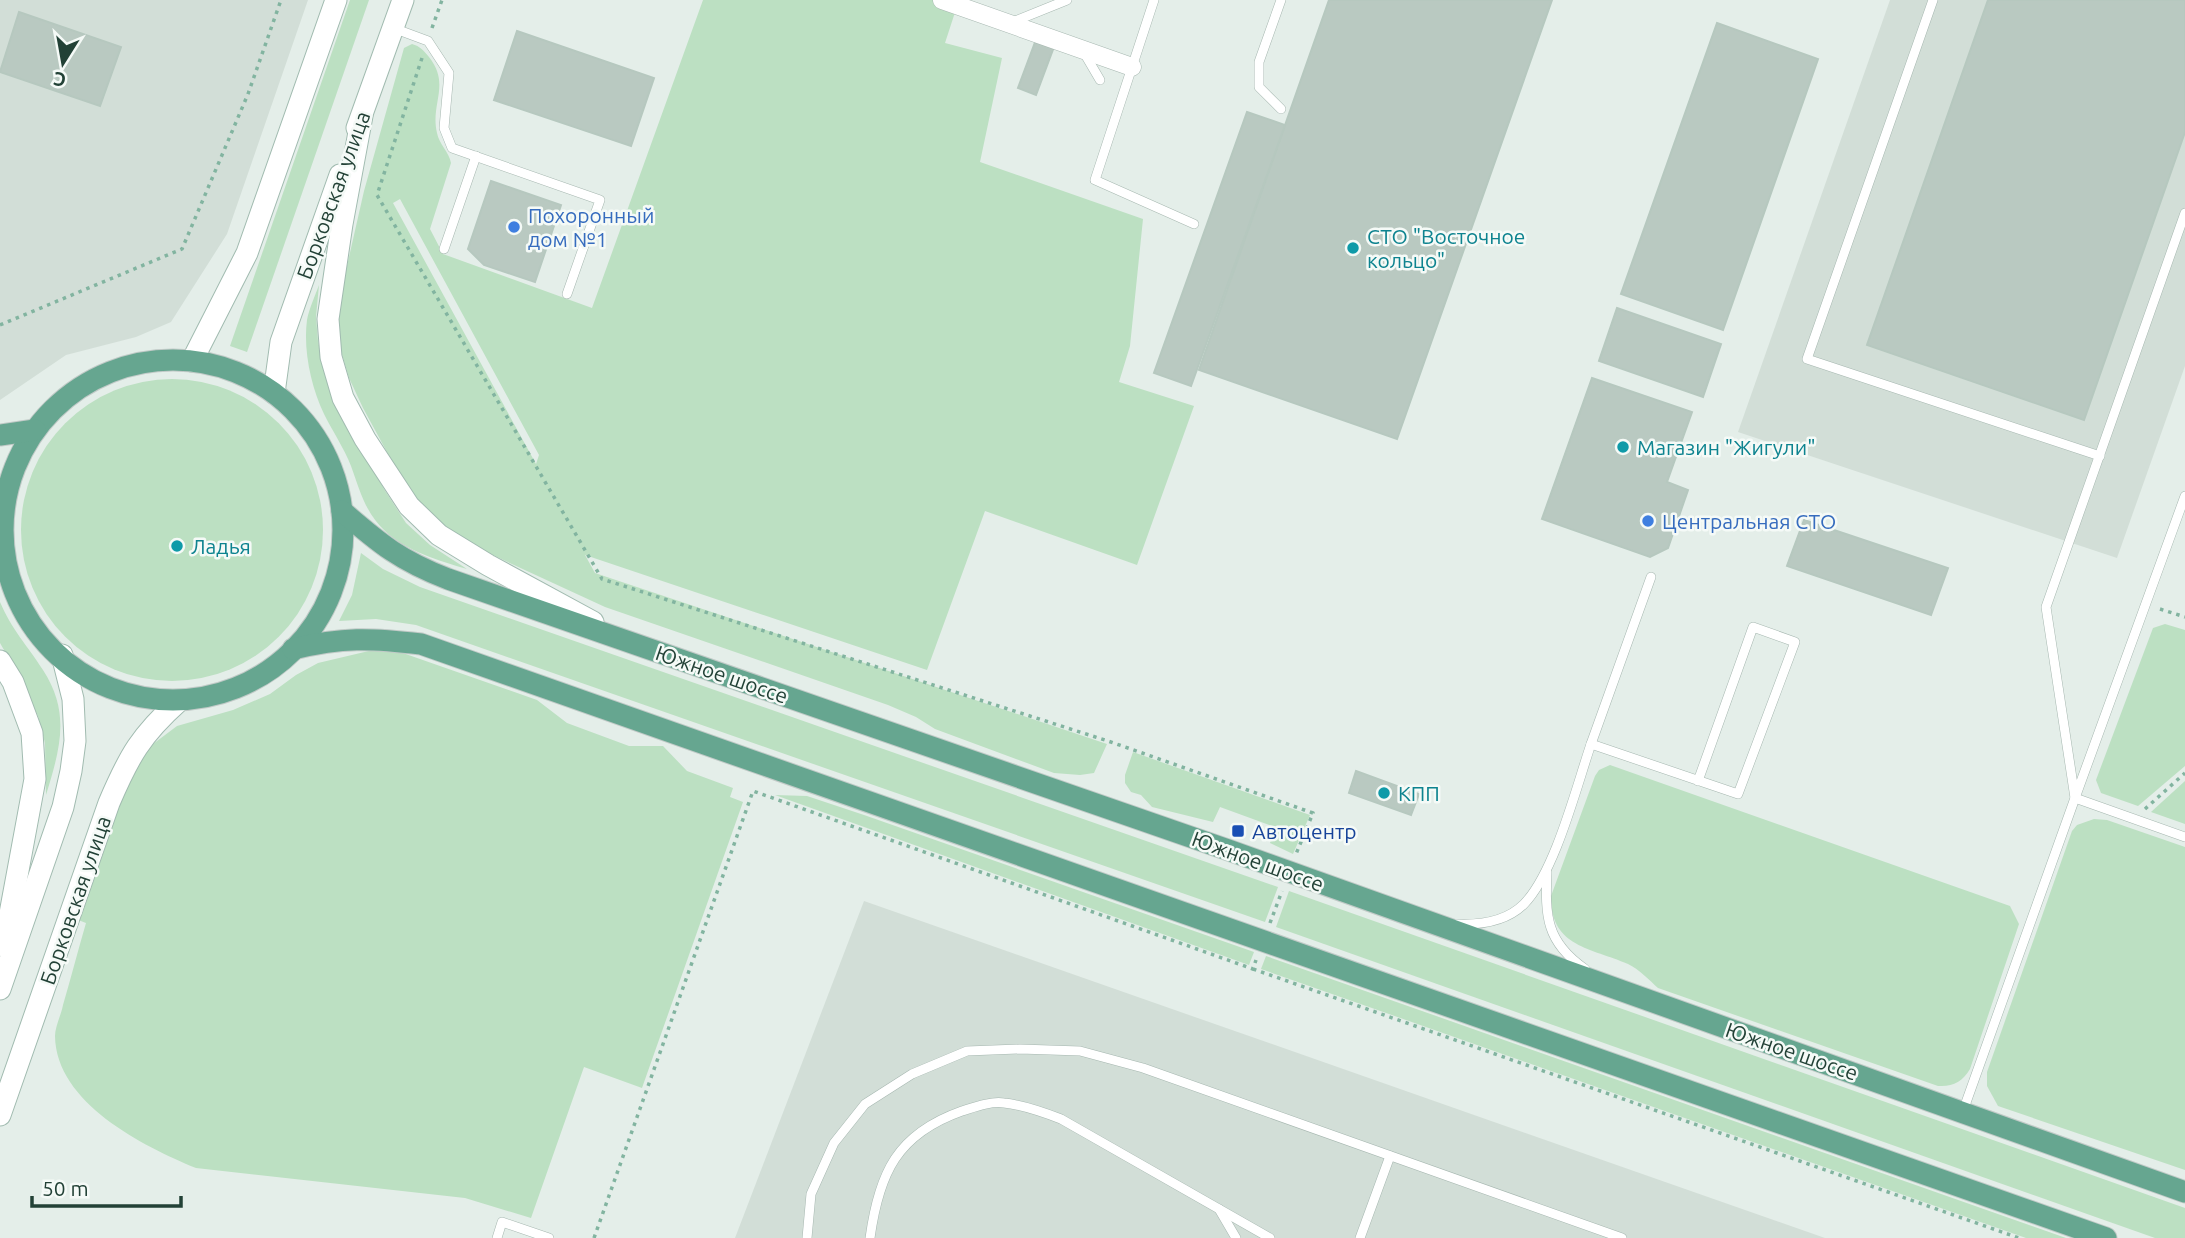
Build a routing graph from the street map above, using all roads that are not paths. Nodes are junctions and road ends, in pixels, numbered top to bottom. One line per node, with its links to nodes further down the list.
1 (337, 0): 20 (main road)
2 (403, 0): 9 (main road, Борковская улица)
3 (942, 0): 8 (street)
4 (1067, 0): 8 (lane)
5 (1154, 0): 11 (lane)
6 (1281, 0): 13 (lane)
7 (1933, 0): 24 (lane)
8 (1008, 23): 10 (street)
9 (393, 28): 14 (main road, Борковская улица); 15 (lane)
10 (1082, 50): 11 (street); 12 (lane)
11 (1132, 67): 17 (lane)
12 (1100, 80)
13 (1281, 109)
14 (362, 116): 21 (main road, Борковская улица); 31 (main road)
15 (475, 156): 18 (lane); 19 (lane)
16 (2185, 213): 24 (lane)
17 (1194, 224)
18 (444, 249)
19 (567, 294)
20 (192, 361): 21 (main road); 22 (main road)
21 (274, 393): 26 (main road)
22 (35, 430): 23 (main road); 27 (main road)
23 (0, 435)
24 (2100, 456): 36 (lane)
25 (2185, 496): 36 (lane)
26 (342, 511): 29 (main road); 31 (main road, Южное шоссе)
27 (1, 533): 30 (main road)
28 (1651, 577): 34 (lane)
29 (293, 649): 33 (main road); 56 (main road)
30 (62, 655): 33 (main road); 41 (main road, Борковская улица)
31 (678, 659): 39 (main road, Южное шоссе)
32 (0, 661): 40 (main road)
33 (179, 701): 44 (main road, Борковская улица)
34 (1591, 744): 35 (lane); 38 (lane)
35 (1698, 780): 35 (lane)
36 (2075, 798): 37 (lane); 43 (lane)
37 (2185, 837)
38 (1547, 871): 39 (lane); 42 (lane)
39 (1427, 922): 42 (main road, Южное шоссе)
40 (0, 966)
41 (0, 989)
42 (1619, 990): 43 (main road, Южное шоссе)
43 (1963, 1111): 46 (main road, Южное шоссе)
44 (0, 1115)
45 (1390, 1156): 50 (lane); 54 (lane); 55 (lane)
46 (2185, 1192)
47 (1220, 1209): 51 (lane); 52 (lane); 53 (lane)
48 (496, 1238): 49 (lane)
49 (549, 1238)
50 (807, 1238)
51 (870, 1238)
52 (1236, 1238)
53 (1270, 1238)
54 (1360, 1238)
55 (1622, 1238)
56 (2106, 1238)

